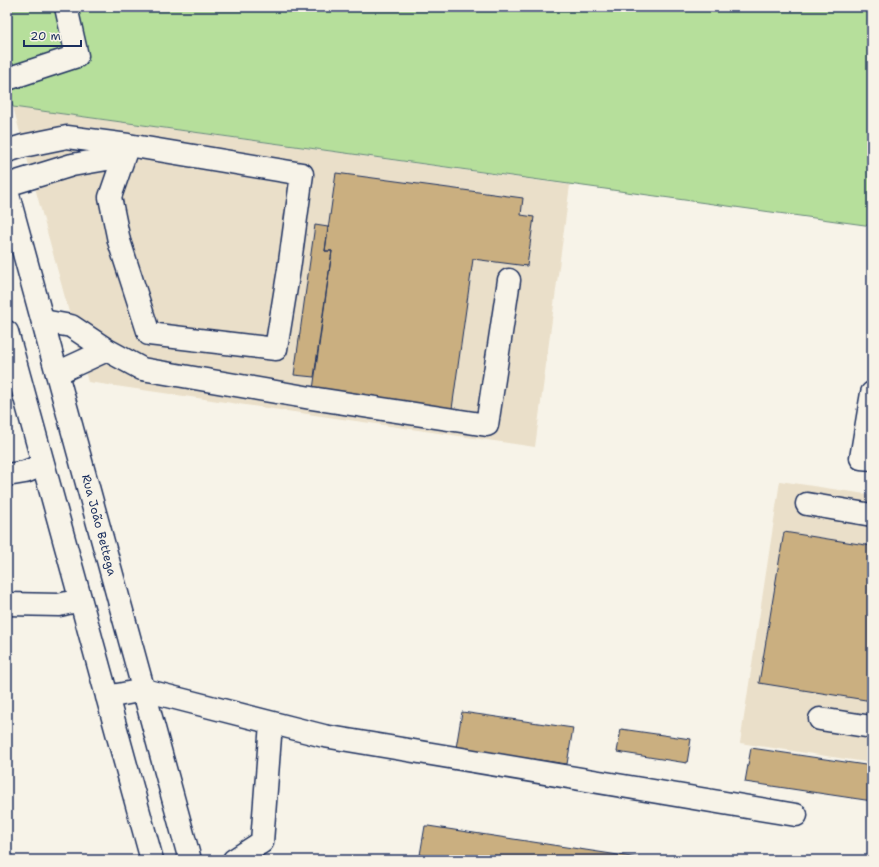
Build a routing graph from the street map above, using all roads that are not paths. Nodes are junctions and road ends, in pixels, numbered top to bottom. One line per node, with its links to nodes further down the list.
1 (66, 7): 2 (main road)
2 (7, 79)
3 (128, 145): 3 (main road); 4 (main road); 5 (main road)
4 (7, 152)
5 (7, 184)
6 (7, 191): 8 (main road, Rua João Bettega)
7 (509, 280): 10 (main road)
8 (43, 321): 10 (main road); 11 (main road, Rua João Bettega)
9 (7, 332): 12 (main road)
10 (106, 350): 11 (main road)
11 (57, 373): 21 (main road, Rua João Bettega)
12 (14, 380): 15 (main road)
13 (872, 393): 14 (main road)
14 (872, 459)
15 (43, 465): 16 (main road); 19 (main road)
16 (7, 475)
17 (807, 504): 18 (main road)
18 (872, 515)
19 (80, 600): 20 (main road); 22 (main road)
20 (7, 604)
21 (144, 690): 22 (main road); 24 (main road); 28 (main road, Rua João Bettega)
22 (107, 697): 27 (main road)
23 (820, 719): 25 (main road)
24 (270, 723): 26 (main road); 29 (main road)
25 (872, 727)
26 (796, 815)
27 (152, 860)
28 (190, 860)
29 (234, 860)

